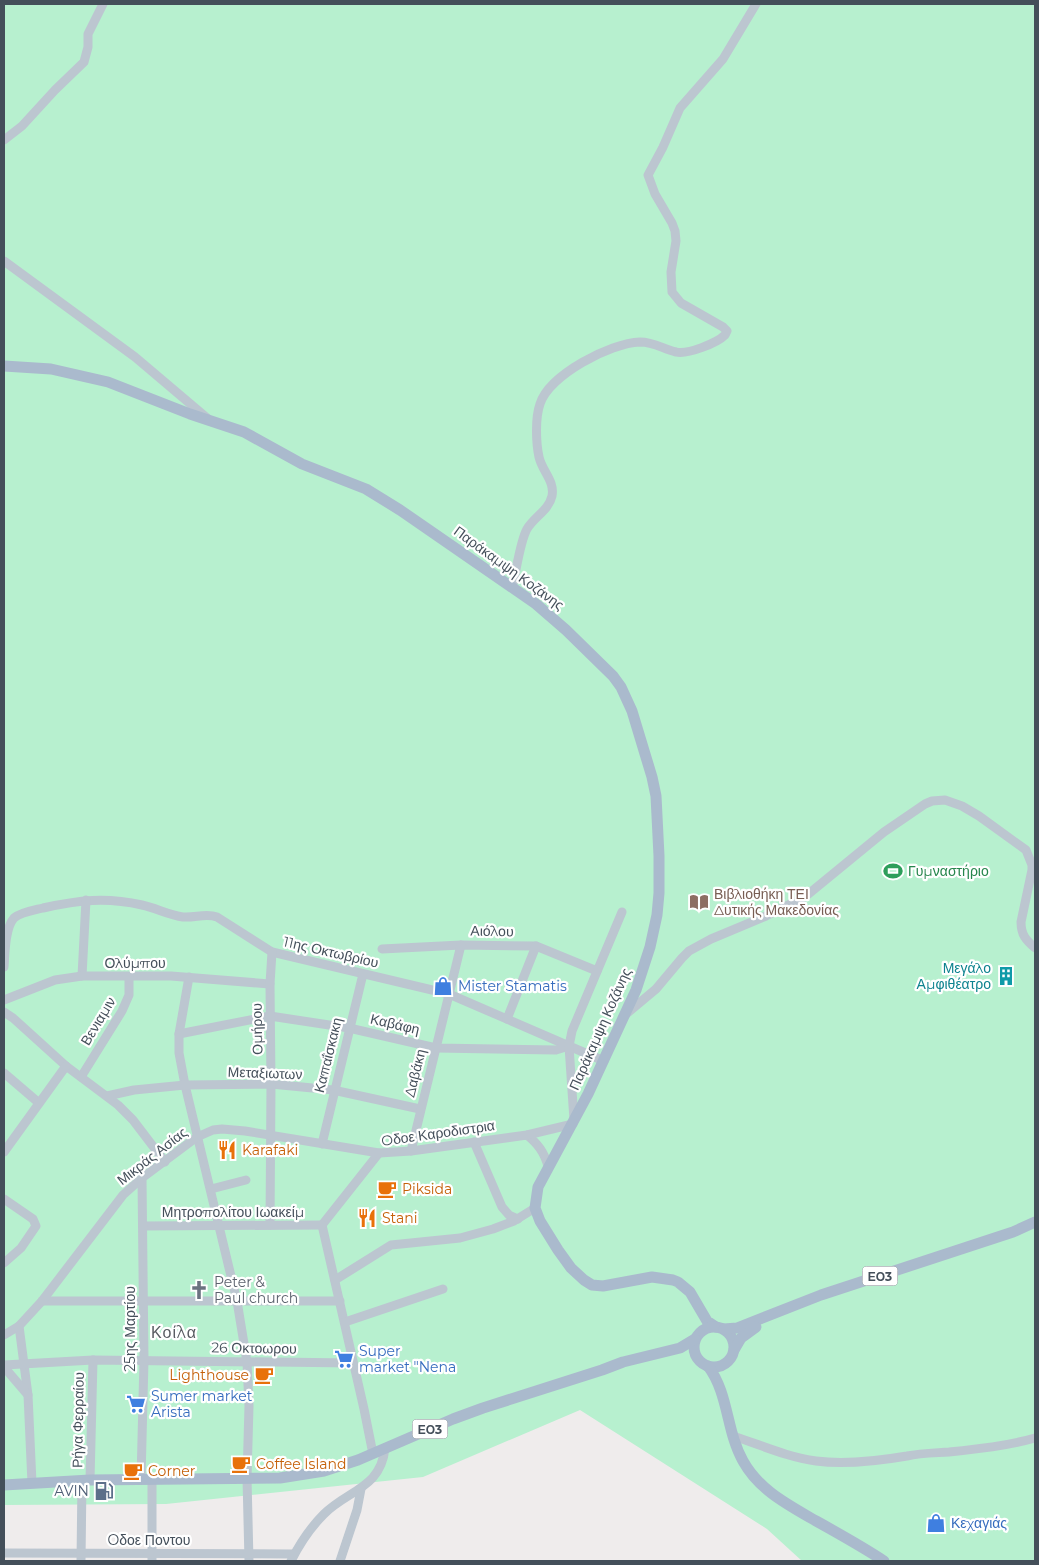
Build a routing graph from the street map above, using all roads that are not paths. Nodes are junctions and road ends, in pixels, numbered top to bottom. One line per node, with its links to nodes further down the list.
1 (103, 4): 3 (street)
2 (756, 4): 7 (street)
3 (4, 140)
4 (4, 261): 6 (street)
5 (4, 366): 6 (main road, Παράκαμψη Κοζάνης)
6 (210, 420): 7 (main road, Παράκαμψη Κοζάνης)
7 (512, 588): 26 (main road, Παράκαμψη Κοζάνης)
8 (86, 900): 14 (street, 11ης Οκτωβρίου); 15 (street, 11ης Οκτωβρίου); 18 (street)
9 (622, 912): 16 (street)
10 (461, 945): 11 (street, Αιόλου); 13 (street, Αιόλου); 22 (street, Δαβάκη)
11 (536, 946): 16 (street, Αιόλου); 27 (street)
12 (1035, 948): 26 (street)
13 (382, 949)
14 (272, 952): 17 (street, 11ης Οκτωβρίου); 21 (street, Ομήρου)
15 (4, 966)
16 (597, 971): 30 (street)
17 (363, 974): 22 (street, 11ης Οκτωβρίου); 28 (street, Καπαΐσκακη)
18 (82, 976): 19 (street, Ολύμπου); 23 (street, Ολύμπου)
19 (129, 977): 20 (street, Ολύμπου); 35 (street, Βενιαμιν)
20 (189, 978): 21 (street, Ολύμπου); 29 (street)
21 (270, 984): 25 (street, Ομήρου)
22 (449, 994): 27 (street, 11ης Οκτωβρίου); 31 (street, Δαβάκη)
23 (4, 1000)
24 (4, 1012): 33 (street)
25 (270, 1016): 28 (street, Καβάφη); 29 (street, Καβάφη); 36 (street, Ομήρου)
26 (625, 1016): 32 (main road, Παράκαμψη Κοζάνης)
27 (507, 1019): 30 (street, 11ης Οκτωβρίου)
28 (349, 1028): 31 (street, Καβάφη); 38 (street, Καπαΐσκακη)
29 (179, 1034): 37 (street)
30 (569, 1046): 31 (street, Καβάφη); 32 (street); 42 (street)
31 (436, 1048): 41 (street, Δαβάκη)
32 (604, 1061): 42 (main road, Παράκαμψη Κοζάνης)
33 (66, 1066): 35 (street); 40 (street)
34 (4, 1074): 40 (street)
35 (81, 1076): 39 (street)
36 (271, 1084): 37 (street, Μεταξιωτων); 38 (street, Μεταξιωτων); 43 (street, Ομήρου)
37 (185, 1085): 39 (street, Μεταξιωτων); 45 (street)
38 (333, 1090): 41 (street, Μεταξιωτων); 47 (street, Καπαΐσκακη)
39 (107, 1096): 51 (street)
40 (40, 1103): 49 (street)
41 (420, 1109): 48 (street, Δαβάκη)
42 (574, 1122): 44 (street, Oδοε Καροδιστρια); 52 (main road, Παράκαμψη Κοζάνης)
43 (271, 1135): 45 (street, Μικράς Ασίας); 47 (street, Μικράς Ασίας); 61 (street, Ομήρου)
44 (527, 1135): 46 (street, Oδοε Καροδιστρια); 52 (street)
45 (197, 1137): 51 (street, Μικράς Ασίας); 55 (street)
46 (474, 1142): 48 (street, Oδοε Καροδιστρια); 58 (street)
47 (322, 1144): 50 (street, Μικράς Ασίας)
48 (411, 1151): 50 (street, Oδοε Καροδιστρια)
49 (4, 1152)
50 (379, 1153): 62 (street, Oδοε Καροδιστρια)
51 (165, 1162): 53 (street, Μικράς Ασίας)
52 (548, 1166): 57 (main road, Παράκαμψη Κοζάνης)
53 (142, 1178): 63 (street, 25ης Μαρτίου); 68 (street, Μικράς Ασίας)
54 (246, 1180): 55 (street)
55 (211, 1190): 60 (street)
56 (4, 1199): 65 (street)
57 (535, 1208): 58 (street); 72 (main road)
58 (518, 1219): 66 (street)
59 (1035, 1222): 75 (main road, ΕΟ3)
60 (219, 1225): 61 (street, Μητροπολίτου Ιωακείμ); 63 (street, Μητροπολίτου Ιωακείμ); 70 (street)
61 (270, 1225): 62 (street, Μητροπολίτου Ιωακείμ)
62 (322, 1225): 66 (street)
63 (144, 1226): 69 (street, 25ης Μαρτίου)
64 (1035, 1229): 78 (main road, ΕΟ3)
65 (4, 1263)
66 (335, 1280): 71 (street)
67 (443, 1289): 73 (street)
68 (42, 1301): 69 (street); 74 (street, Μικράς Ασίας)
69 (143, 1301): 70 (street); 80 (street, 25ης Μαρτίου)
70 (237, 1301): 71 (street); 81 (street)
71 (340, 1301): 73 (street)
72 (700, 1311): 75 (main road); 77 (main road)
73 (345, 1322): 83 (street)
74 (19, 1326): 76 (street, Μικράς Ασίας); 85 (street)
75 (720, 1328): 77 (main road, ΕΟ3); 78 (main road)
76 (4, 1335)
77 (697, 1336): 84 (main road); 87 (main road, ΕΟ3)
78 (734, 1350): 82 (main road, ΕΟ3)
79 (93, 1360): 80 (street, 26 Οκτοωρου); 85 (street, 26 Οκτοωρου); 96 (street, Ρήγα Φερραίου)
80 (144, 1360): 81 (street, 26 Οκτοωρου); 95 (street, 25ης Μαρτίου)
81 (247, 1362): 83 (street, 26 Οκτοωρου); 94 (street)
82 (727, 1362): 84 (main road, ΕΟ3); 89 (main road)
83 (354, 1363): 93 (street)
84 (703, 1363): 87 (main road, ΕΟ3); 89 (main road)
85 (25, 1364): 86 (street, 26 Οκτοωρου); 88 (street)
86 (4, 1366): 88 (street)
87 (602, 1370): 92 (main road, ΕΟ3)
88 (28, 1395): 97 (street)
89 (723, 1395): 90 (main road)
90 (733, 1436): 91 (street); 106 (main road)
91 (1035, 1438)
92 (385, 1448): 93 (main road, ΕΟ3); 99 (street)
93 (373, 1454): 94 (main road, ΕΟ3)
94 (247, 1478): 95 (main road, ΕΟ3); 103 (street)
95 (147, 1479): 96 (main road, ΕΟ3); 102 (street, 25ης Μαρτίου)
96 (86, 1480): 97 (main road, ΕΟ3); 101 (street, Ρήγα Φερραίου)
97 (32, 1483): 98 (main road, ΕΟ3)
98 (4, 1485)
99 (361, 1489): 104 (street); 105 (street)
100 (4, 1553): 101 (street, Oδοε Ποντου)
101 (81, 1557): 102 (street, Oδοε Ποντου)
102 (152, 1557): 103 (street, Oδοε Ποντου)
103 (249, 1557): 104 (street, Oδοε Ποντου)
104 (293, 1558)
105 (340, 1561)
106 (884, 1561)

